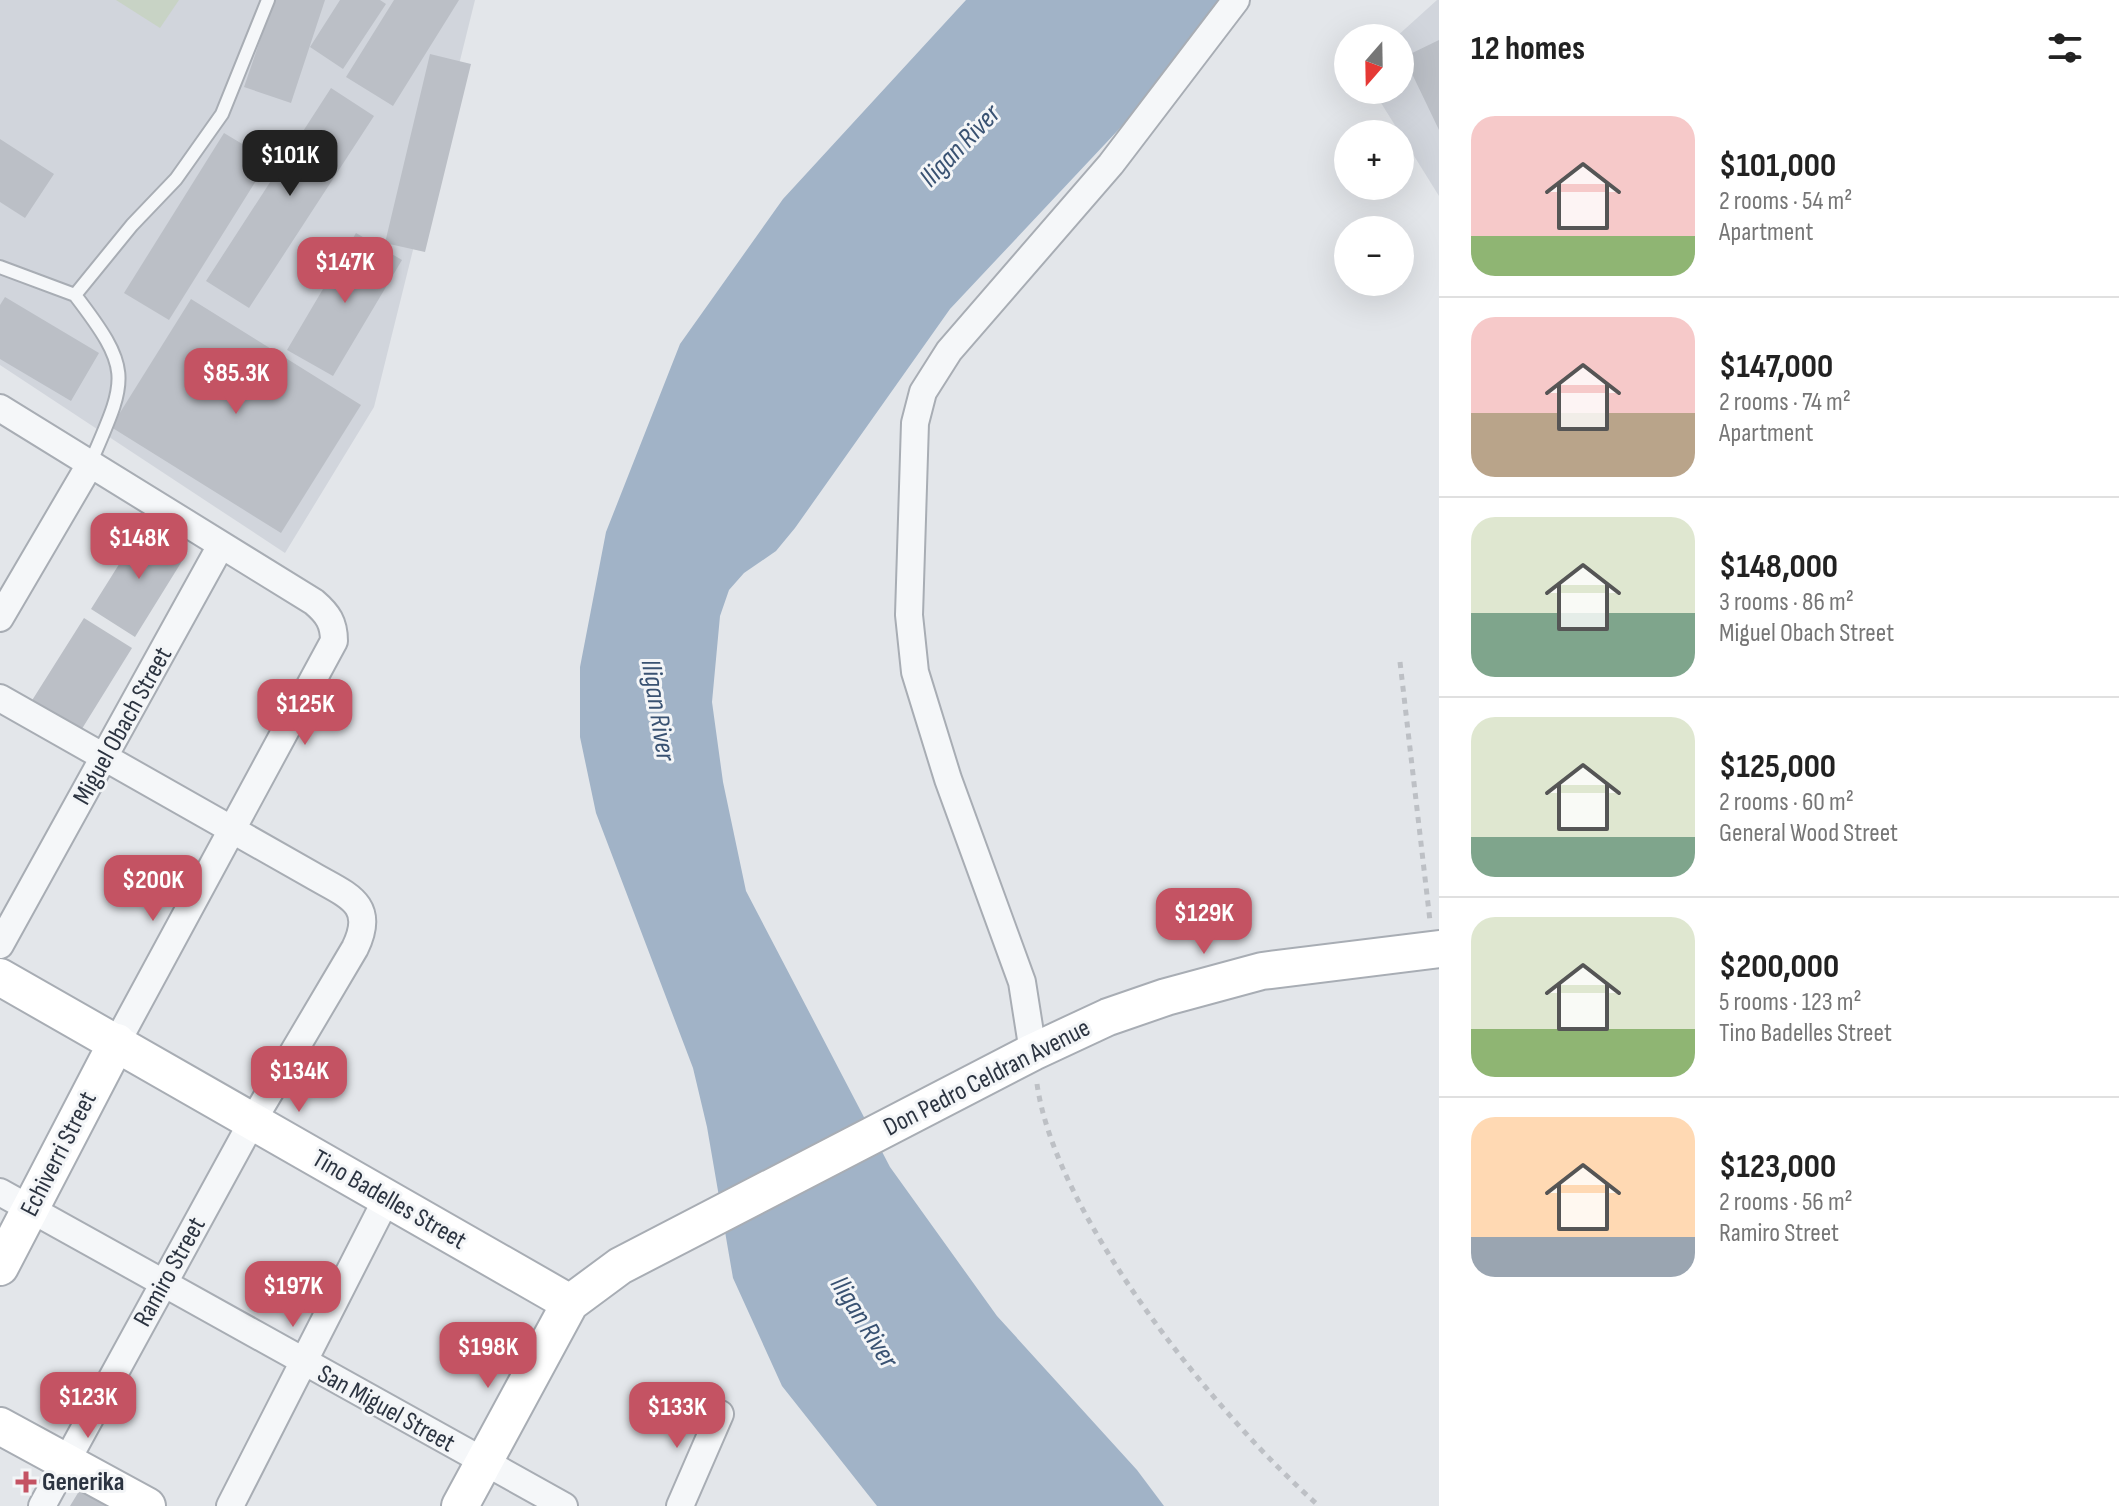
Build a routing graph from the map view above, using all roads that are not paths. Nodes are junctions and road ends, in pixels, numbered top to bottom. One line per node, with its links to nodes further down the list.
1 (268, 0): 4 (lane)
2 (1236, 0): 16 (street)
3 (0, 267): 4 (lane)
4 (75, 295): 6 (lane)
5 (0, 408): 6 (street)
6 (89, 466): 7 (street); 8 (street)
7 (220, 547): 10 (street, Miguel Obach Street); 11 (street)
8 (0, 618)
9 (0, 698): 10 (street, Ramiro Street)
10 (105, 759): 11 (street, Ramiro Street); 12 (street, Miguel Obach Street)
11 (233, 829): 15 (street); 17 (street, Ramiro Street)
12 (0, 945)
13 (1436, 950): 16 (main road, Don Pedro Celdran Avenue)
14 (0, 977): 15 (main road, Tino Badelles Street)
15 (117, 1042): 17 (main road, Tino Badelles Street); 19 (main road, Echiverri Street)
16 (1033, 1052): 22 (main road, Don Pedro Celdran Avenue)
17 (252, 1122): 18 (main road, Tino Badelles Street); 21 (street, Ramiro Street)
18 (387, 1198): 22 (main road, Tino Badelles Street); 23 (street)
19 (15, 1200): 20 (main road, Echiverri Street); 21 (street, San Miguel Street)
20 (0, 1267)
21 (164, 1283): 23 (street, San Miguel Street); 26 (street, Ramiro Street)
22 (570, 1303): 27 (main road)
23 (301, 1363): 27 (street, San Miguel Street); 30 (street)
24 (720, 1414): 33 (street)
25 (0, 1426): 26 (main road)
26 (65, 1462): 28 (street, Ramiro Street); 29 (main road)
27 (482, 1462): 31 (main road); 32 (street, San Miguel Street)
28 (42, 1506)
29 (147, 1506)
30 (230, 1506)
31 (460, 1506)
32 (564, 1506)
33 (680, 1506)

